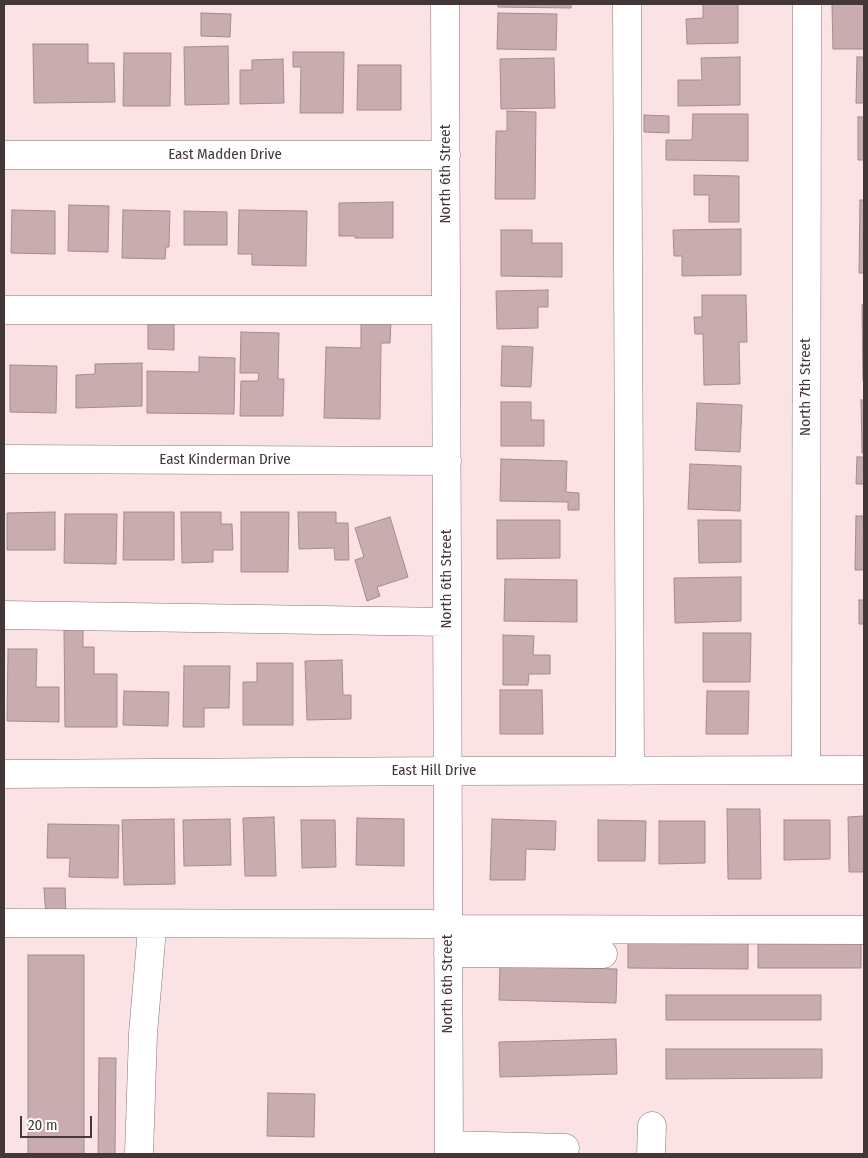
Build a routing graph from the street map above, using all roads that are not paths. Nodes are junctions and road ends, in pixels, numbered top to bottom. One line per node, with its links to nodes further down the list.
1 (445, 4): 5 (street, North 6th Street)
2 (627, 4): 15 (street)
3 (807, 4): 12 (street, North 7th Street)
4 (4, 155): 5 (street, East Madden Drive)
5 (446, 155): 7 (street, North 6th Street)
6 (4, 310): 7 (street)
7 (446, 310): 9 (street, North 6th Street)
8 (4, 459): 9 (street, East Kinderman Drive)
9 (447, 461): 11 (street, North 6th Street)
10 (4, 615): 11 (street)
11 (447, 622): 14 (street, North 6th Street)
12 (806, 770): 13 (street, East Hill Drive); 15 (street, East Hill Drive)
13 (864, 770)
14 (448, 771): 15 (street, East Hill Drive); 16 (street, East Hill Drive); 20 (street, North 6th Street)
15 (630, 771)
16 (4, 774)
17 (4, 923): 18 (street)
18 (151, 924): 20 (street); 25 (street)
19 (864, 930): 20 (street)
20 (448, 936): 21 (street); 24 (street, North 6th Street)
21 (603, 954)
22 (652, 1126): 26 (street)
23 (565, 1148): 24 (street)
24 (449, 1150)
25 (139, 1154)
26 (651, 1154)

